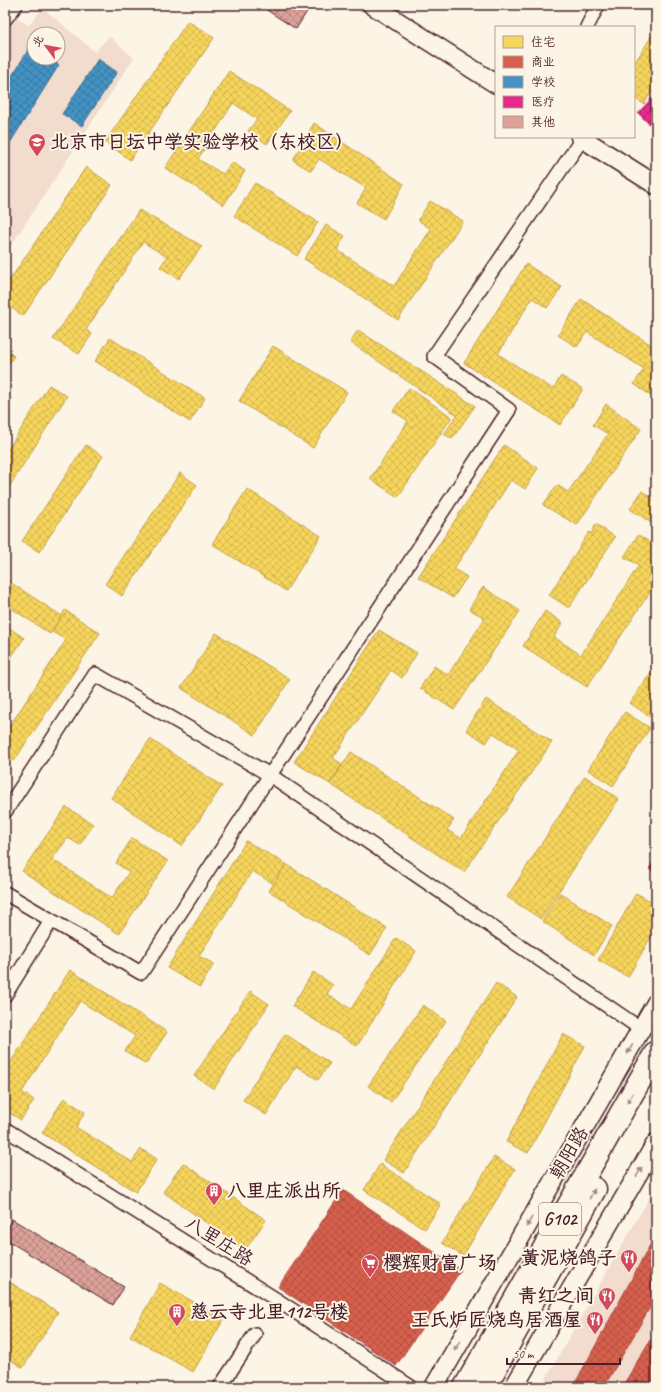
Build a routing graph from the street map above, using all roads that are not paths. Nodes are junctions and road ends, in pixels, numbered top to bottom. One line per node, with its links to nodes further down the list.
1 (16, 5): 4 (street)
2 (372, 5): 6 (street)
3 (598, 5): 5 (street)
4 (5, 18)
5 (587, 26)
6 (495, 83)
7 (581, 138): 8 (street); 9 (street)
8 (656, 185)
9 (270, 775): 10 (street); 12 (street); 15 (street)
10 (5, 812)
11 (5, 893): 12 (street)
12 (51, 920): 13 (street)
13 (5, 995)
14 (656, 1003): 15 (street, 朝阳路)
15 (641, 1029): 23 (street, 朝阳路, one-way to 23)
16 (656, 1052): 24 (highway, 朝阳路 / G102, one-way to 24)
17 (656, 1080): 25 (highway, 朝阳路 / G102, one-way to 17)
18 (5, 1129): 22 (street, 八里庄路)
19 (656, 1143): 26 (street, one-way to 19)
20 (255, 1334): 21 (street)
21 (220, 1387)
22 (411, 1387)
23 (434, 1387)
24 (465, 1387)
25 (485, 1387)
26 (514, 1387)

